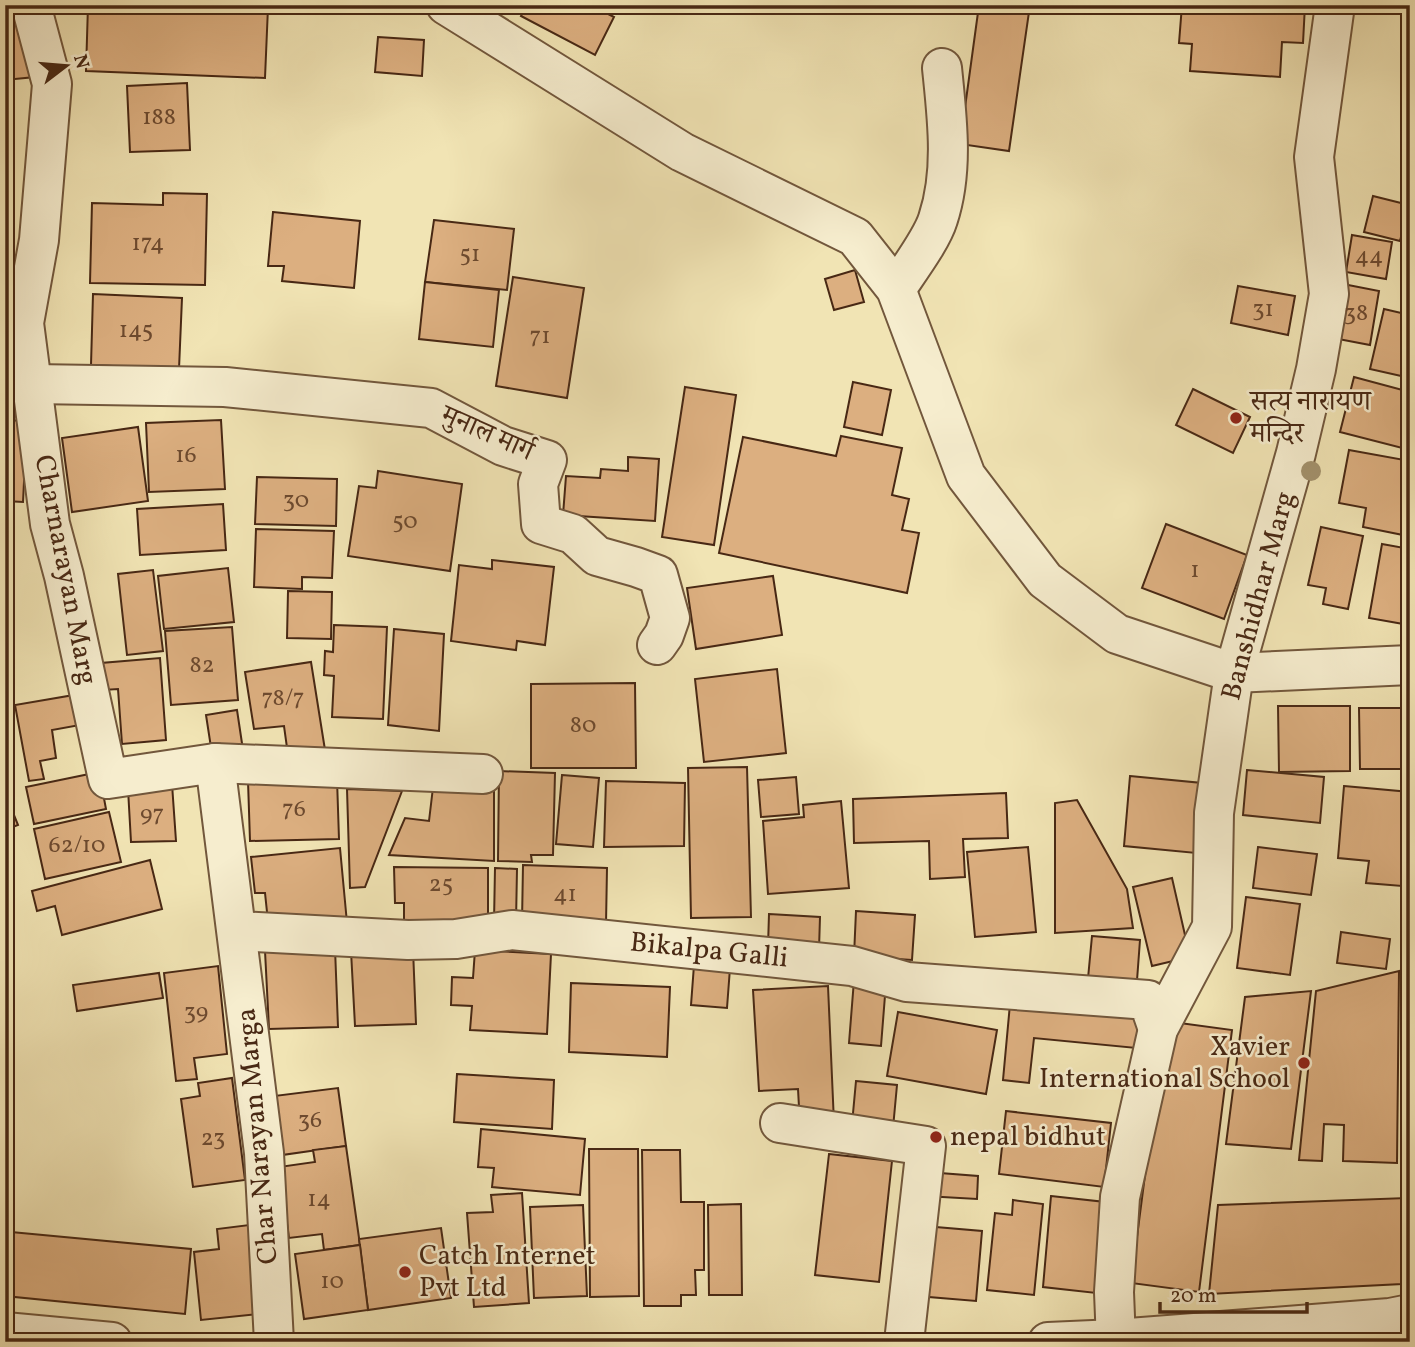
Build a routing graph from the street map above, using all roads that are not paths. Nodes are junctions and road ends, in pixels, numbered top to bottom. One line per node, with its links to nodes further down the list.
1 (30, 5): 6 (street, Charnarayan Marg)
2 (446, 5): 5 (street)
3 (1335, 5): 9 (street, Banshidhar Marg)
4 (942, 68): 5 (street)
5 (896, 289): 9 (street)
6 (33, 384): 7 (street, मुनाल मार्ग); 10 (street, Charnarayan Marg)
7 (657, 645)
8 (1410, 665): 9 (street)
9 (1234, 673): 13 (street, Banshidhar Marg)
10 (215, 763): 11 (street, Charnarayan Marg); 12 (street)
11 (484, 774)
12 (237, 931): 13 (street, Bikalpa Galli); 19 (street, Char Narayan Marga)
13 (1158, 1029): 17 (street, Banshidhar Marg)
14 (780, 1123): 20 (street)
15 (1410, 1314): 17 (street)
16 (5, 1332): 18 (street)
17 (1116, 1340): 21 (street)
18 (111, 1342)
19 (274, 1342)
20 (904, 1342)
21 (1048, 1342)

